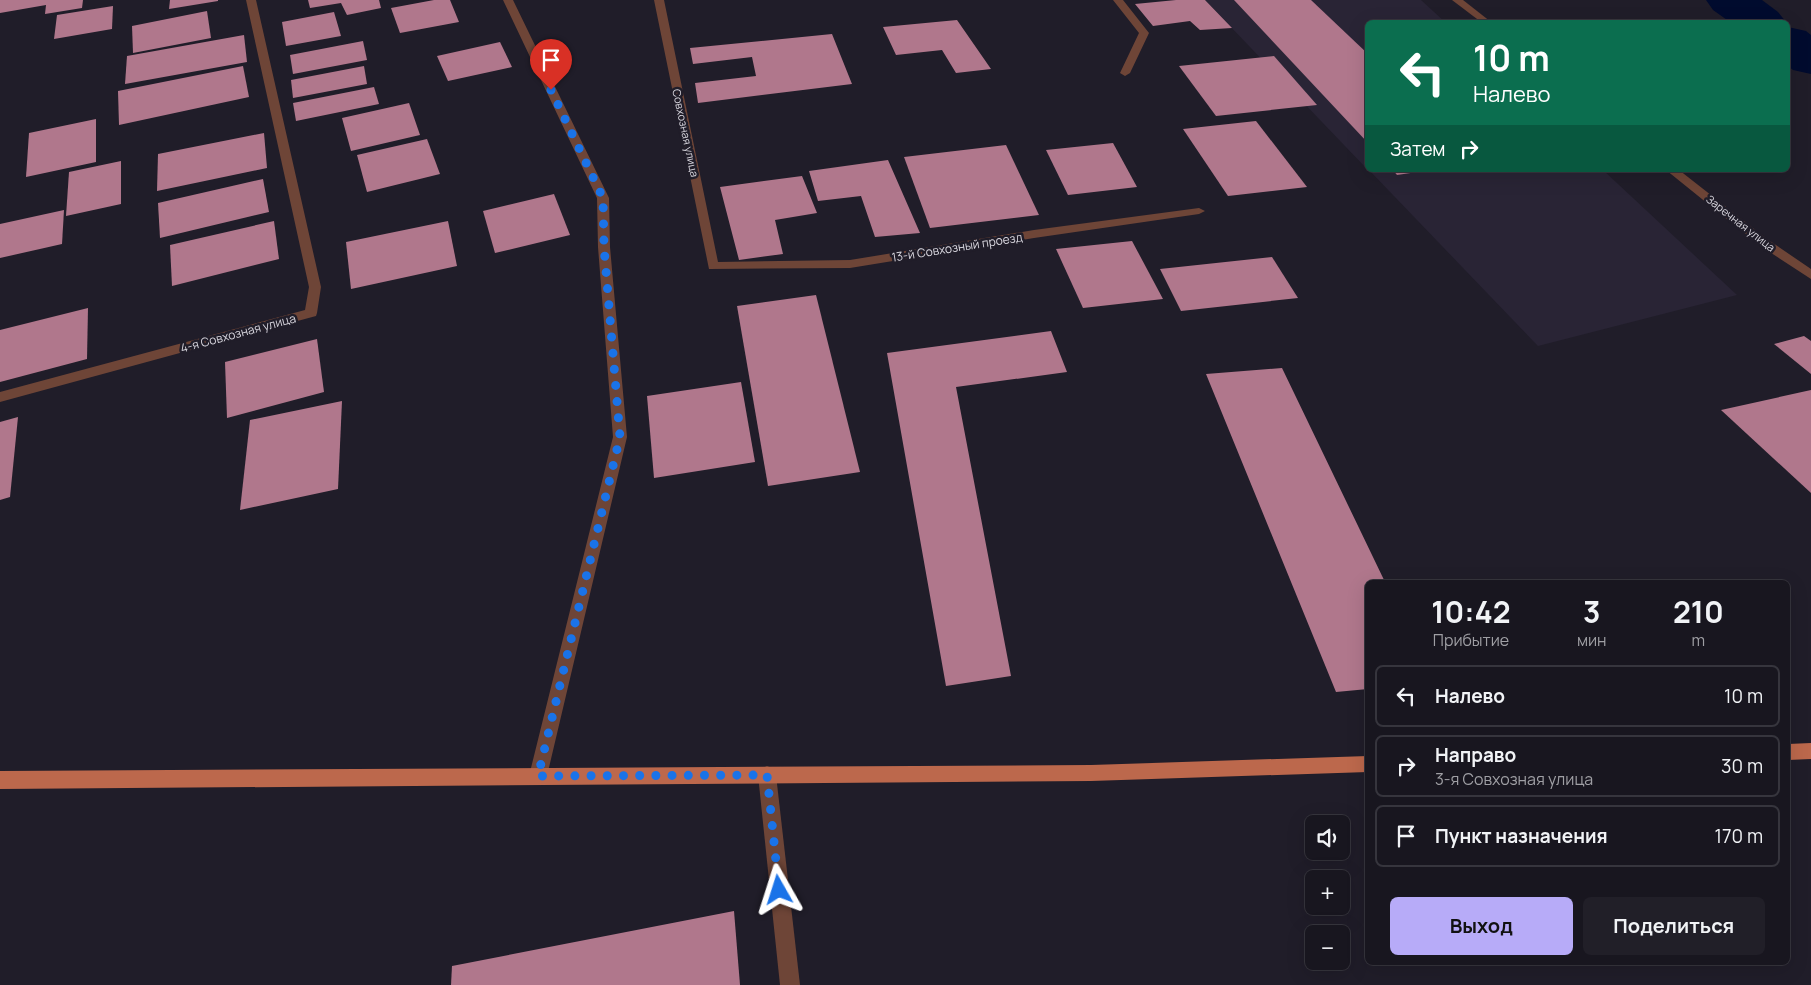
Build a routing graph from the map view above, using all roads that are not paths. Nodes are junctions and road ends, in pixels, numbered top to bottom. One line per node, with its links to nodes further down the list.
1 (251, 0): 12 (street, 4-я Совхозная улица)
2 (508, 0): 17 (street)
3 (659, 0): 10 (street, Совхозная улица)
4 (1118, 0): 7 (street)
5 (1457, 0): 6 (street)
6 (1483, 20)
7 (1124, 73)
8 (1675, 172): 11 (street, Заречная улица)
9 (1200, 211): 10 (street, 13-й Совхозный проезд)
10 (713, 266)
11 (1811, 275)
12 (0, 397)
13 (1811, 751): 14 (main road)
14 (1790, 752)
15 (1365, 764): 16 (main road)
16 (767, 775): 17 (main road); 19 (street)
17 (538, 776): 18 (main road)
18 (0, 780)
19 (790, 985)

